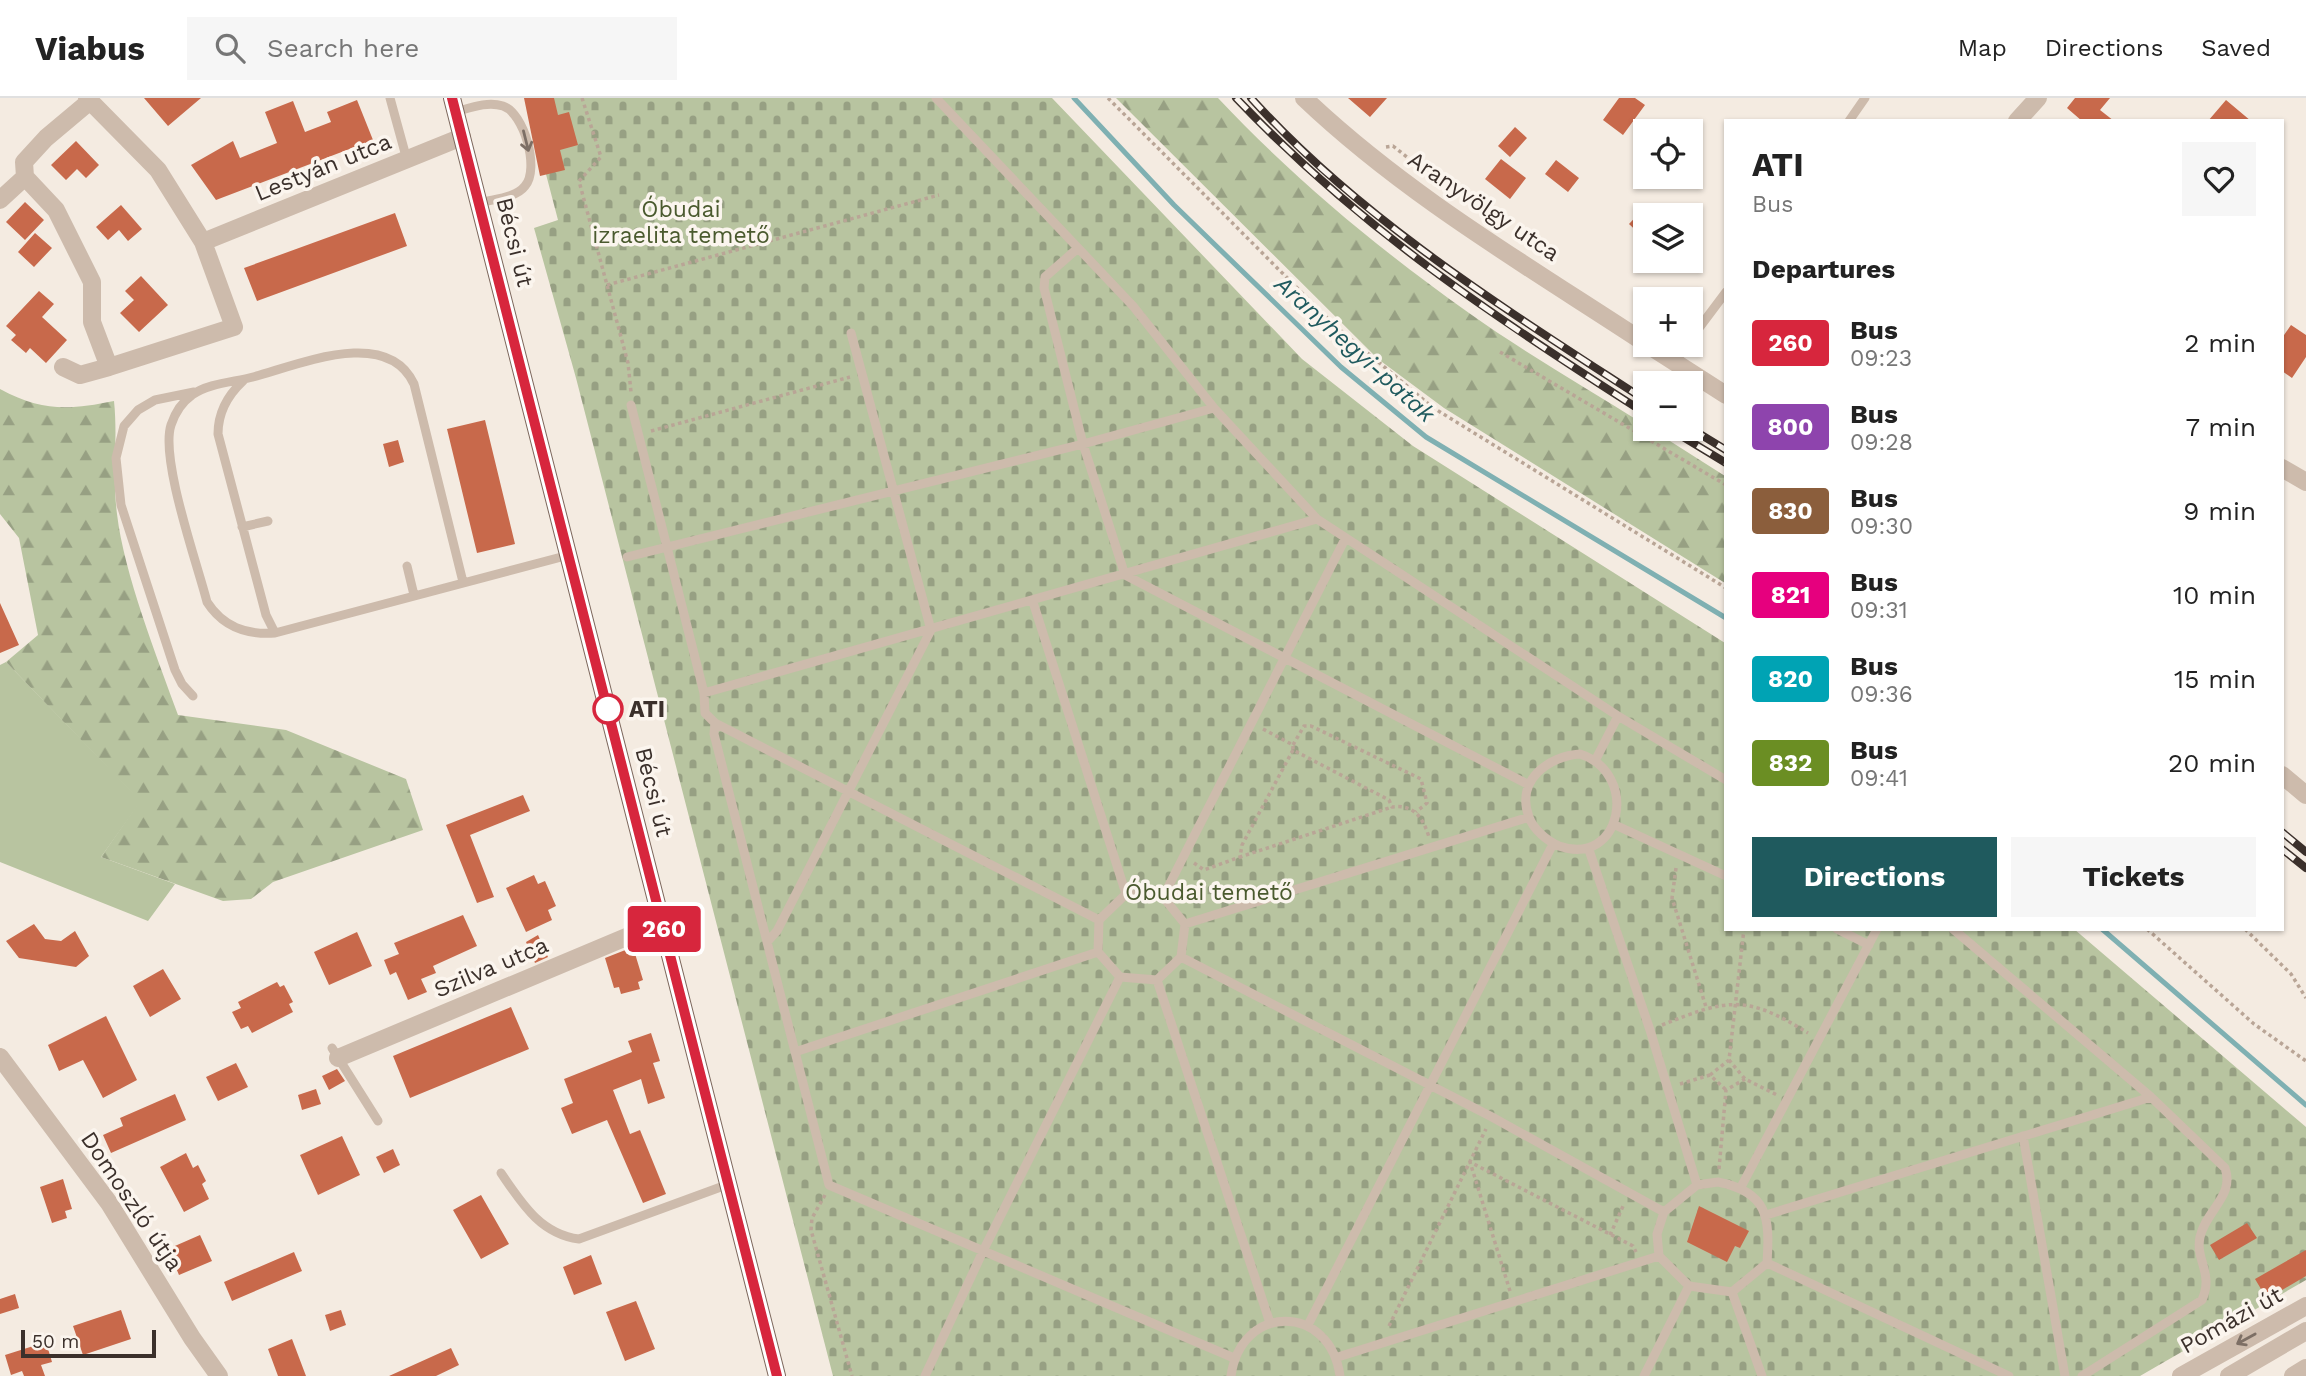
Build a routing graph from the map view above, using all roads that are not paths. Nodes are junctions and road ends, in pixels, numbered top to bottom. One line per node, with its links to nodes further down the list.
1 (390, 98): 11 (lane)
2 (936, 98): 16 (lane)
3 (1304, 98): 20 (street, Aranyvölgy utca)
4 (1865, 98): 8 (lane)
5 (2038, 98): 9 (street)
6 (88, 100): 12 (street); 15 (street)
7 (453, 105): 10 (main road, Bécsi út); 14 (lane, one-way to 14)
8 (1850, 119)
9 (2019, 119)
10 (462, 137): 11 (street, Lestyán utca); 14 (main road, Bécsi út)
11 (407, 160): 15 (street, Lestyán utca)
12 (25, 177): 13 (street); 25 (street)
13 (0, 200)
14 (480, 203): 42 (main road, Bécsi út)
15 (203, 242): 25 (street)
16 (1077, 248): 30 (lane); 31 (lane)
17 (1724, 295): 18 (lane)
18 (1703, 323)
19 (851, 333): 36 (lane)
20 (1633, 335)
21 (1667, 357): 23 (street, Aranyvölgy utca)
22 (1679, 357): 23 (lane)
23 (1675, 362): 28 (street, Aranyvölgy utca)
24 (63, 367): 25 (street)
25 (109, 367)
26 (244, 380): 27 (lane); 33 (lane); 39 (lane)
27 (199, 390): 50 (lane); 53 (lane)
28 (1724, 394)
29 (631, 405): 41 (lane)
30 (1214, 408): 31 (lane); 37 (lane)
31 (1083, 444): 36 (lane); 45 (lane)
32 (2284, 469): 35 (street)
33 (436, 473): 34 (lane); 46 (lane)
34 (424, 477)
35 (2306, 482)
36 (893, 489): 41 (lane); 49 (lane)
37 (1317, 519): 40 (lane); 45 (lane)
38 (268, 521): 39 (lane)
39 (242, 527): 50 (lane)
40 (1345, 539): 51 (lane); 54 (lane)
41 (667, 548): 43 (lane); 52 (lane)
42 (569, 555): 46 (lane); 70 (main road, Bécsi út)
43 (627, 557)
44 (407, 566): 47 (lane)
45 (1125, 575): 48 (lane); 51 (lane)
46 (463, 582): 47 (lane)
47 (414, 595): 50 (lane)
48 (1033, 603): 49 (lane); 67 (lane)
49 (931, 630): 52 (lane); 60 (lane)
50 (275, 633)
51 (1286, 657): 59 (lane); 68 (lane)
52 (704, 693): 55 (lane)
53 (193, 696)
54 (1618, 716): 56 (lane); 58 (lane)
55 (715, 723): 60 (lane); 75 (lane)
56 (1596, 759): 59 (lane); 63 (lane)
57 (2284, 777): 61 (street)
58 (1724, 779)
59 (1529, 785): 62 (lane)
60 (848, 792): 69 (lane); 75 (lane)
61 (2306, 795)
62 (1529, 817): 64 (lane); 71 (lane)
63 (1613, 824): 65 (lane); 66 (lane)
64 (1553, 844): 65 (lane); 84 (lane)
65 (1589, 850): 90 (lane)
66 (1724, 875)
67 (1126, 894): 68 (lane); 69 (lane)
68 (1163, 897): 71 (lane)
69 (1099, 920): 77 (lane)
70 (662, 922): 82 (street, Szilva utca); 89 (main road, Bécsi út)
71 (1185, 924): 78 (lane)
72 (1841, 931): 76 (lane)
73 (1876, 931): 76 (lane)
74 (1955, 931): 85 (lane)
75 (767, 942): 81 (lane)
76 (1869, 945): 91 (lane)
77 (1098, 952): 79 (lane); 81 (lane)
78 (1181, 957): 80 (lane); 84 (lane)
79 (1120, 977): 80 (lane); 94 (lane)
80 (1157, 980): 100 (lane)
81 (795, 1052): 94 (lane)
82 (335, 1053): 86 (lane)
83 (0, 1057): 106 (street, Domoszló útja)
84 (1430, 1086): 92 (lane); 101 (lane)
85 (2151, 1097): 87 (lane); 115 (lane)
86 (378, 1121)
87 (2023, 1136): 93 (lane); 114 (lane)
88 (501, 1172): 89 (lane)
89 (729, 1184): 107 (main road, Bécsi út)
90 (1696, 1185): 91 (lane); 92 (lane)
91 (1741, 1187): 93 (lane)
92 (1664, 1212): 95 (lane)
93 (1766, 1215): 96 (lane)
94 (984, 1249): 104 (lane); 108 (lane)
95 (1659, 1256): 97 (lane); 103 (lane)
96 (1767, 1263): 98 (lane); 113 (lane)
97 (1689, 1286): 98 (lane); 111 (lane)
98 (1732, 1292): 112 (lane)
99 (2306, 1306): 116 (street, Pomázi út, one-way to 116)
100 (1270, 1323): 101 (lane); 104 (lane)
101 (1308, 1325): 103 (lane)
102 (2306, 1331): 117 (street, Pomázi út)
103 (1338, 1357): 110 (lane)
104 (1234, 1358): 109 (lane)
105 (2306, 1368): 118 (street)
106 (219, 1376)
107 (777, 1376)
108 (925, 1376)
109 (1231, 1376)
110 (1340, 1376)
111 (1644, 1376)
112 (1762, 1376)
113 (2009, 1376)
114 (2065, 1376)
115 (2082, 1376)
116 (2180, 1376)
117 (2229, 1376)
118 (2293, 1376)

